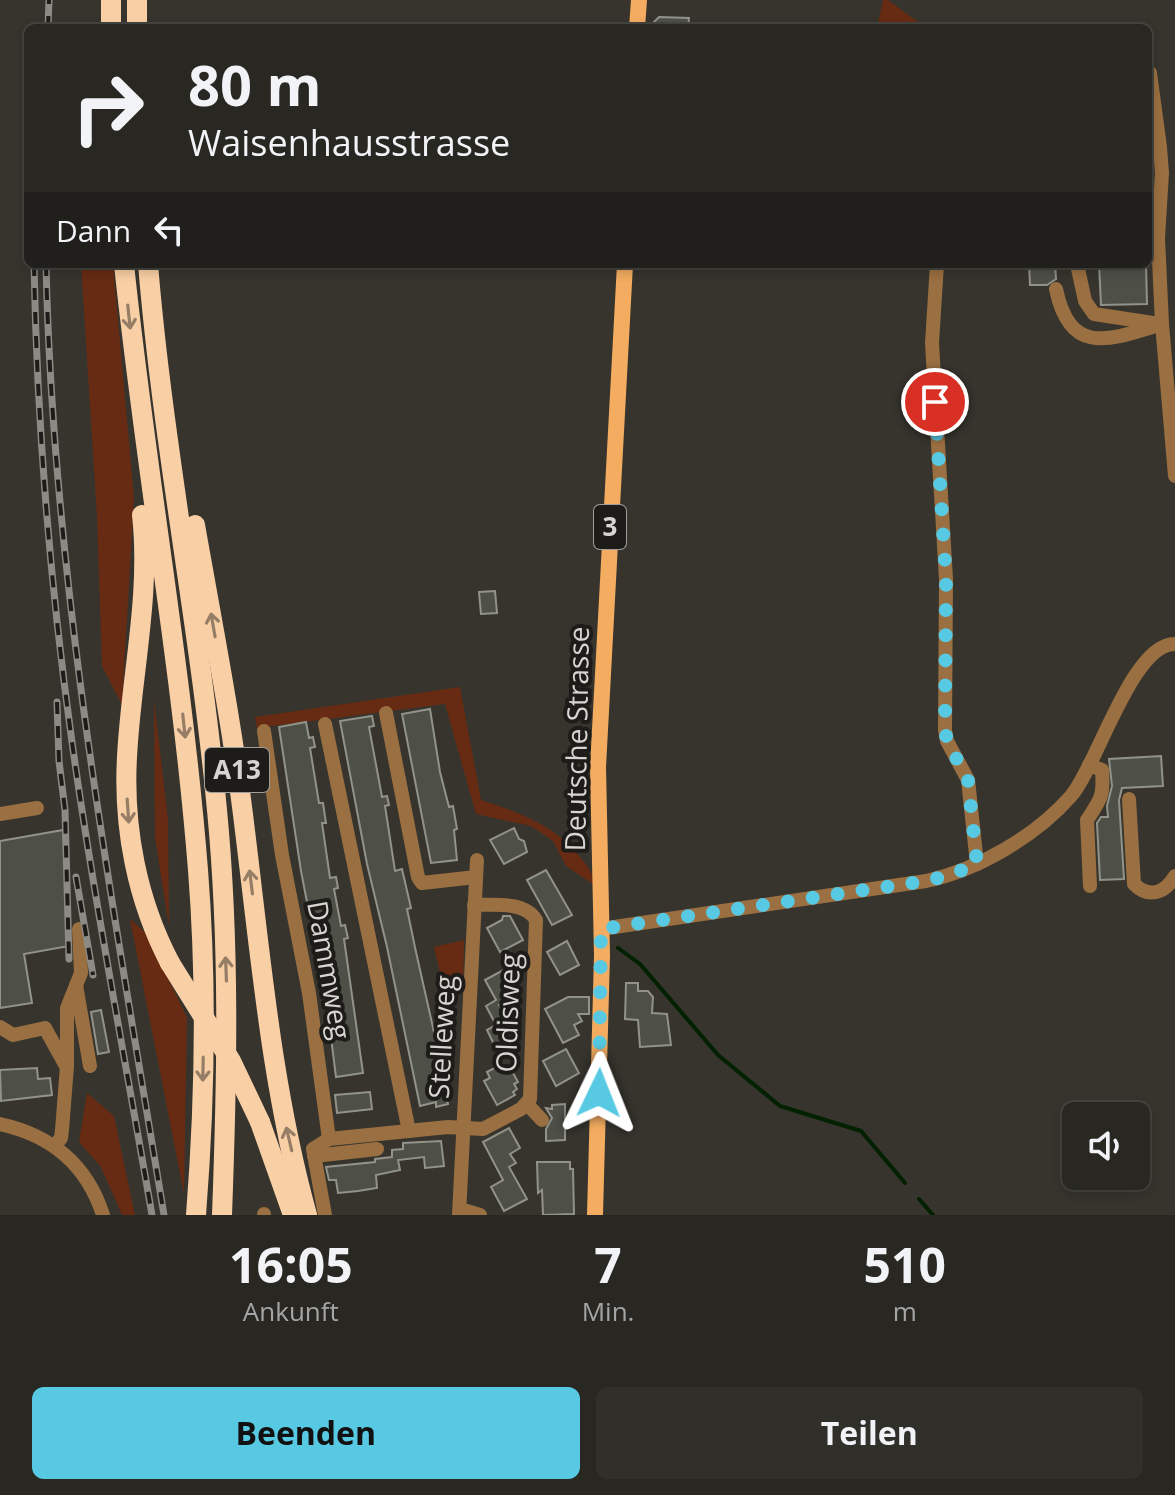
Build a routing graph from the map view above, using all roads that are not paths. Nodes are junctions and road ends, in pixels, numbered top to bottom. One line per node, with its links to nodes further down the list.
1 (111, 0): 4 (highway)
2 (137, 0): 5 (highway)
3 (639, 0): 6 (main road)
4 (111, 24)
5 (137, 24)
6 (637, 24)
7 (1152, 97): 14 (street)
8 (124, 268): 16 (highway, A13, one-way to 16)
9 (148, 268): 15 (highway, A13)
10 (625, 268): 33 (main road, Deutsche Strasse / 3)
11 (937, 268): 27 (street)
12 (1078, 268): 14 (street)
13 (1056, 289): 14 (street)
14 (1162, 324): 17 (street)
15 (154, 327): 50 (highway, A13, one-way to 15); 52 (highway, A13, one-way to 15)
16 (135, 371): 49 (highway, A13, one-way to 49); 51 (highway, A13, one-way to 51, bridge)
17 (1175, 476)
18 (1175, 644): 22 (street)
19 (386, 713): 29 (street)
20 (325, 724): 42 (street, Dammweg)
21 (264, 731): 43 (street, Dammweg)
22 (1089, 765): 27 (street); 30 (street)
23 (1129, 799): 28 (street)
24 (37, 808): 25 (street)
25 (0, 814)
26 (477, 860): 29 (street, Stelleweg)
27 (977, 864): 33 (street)
28 (1175, 876)
29 (476, 877): 31 (street, Stelleweg)
30 (1090, 886)
31 (474, 905): 38 (street, Oldisweg); 41 (street, Stelleweg)
32 (79, 929): 34 (street)
33 (601, 929): 55 (main road, Deutsche Strasse / 3)
34 (76, 985): 36 (street); 37 (street)
35 (0, 1027): 36 (street)
36 (67, 1066): 44 (street)
37 (90, 1066)
38 (527, 1104): 39 (street); 41 (street, Oldisweg)
39 (542, 1120)
40 (0, 1124): 44 (street)
41 (464, 1128): 42 (street); 47 (street, Stelleweg)
42 (409, 1131): 43 (street)
43 (329, 1139): 46 (street)
44 (55, 1146): 48 (street)
45 (377, 1149): 46 (street)
46 (314, 1156): 53 (street)
47 (459, 1212): 54 (street)
48 (103, 1215)
49 (196, 1215)
50 (222, 1215)
51 (293, 1215)
52 (307, 1215)
53 (325, 1215)
54 (480, 1215)
55 (595, 1215)

